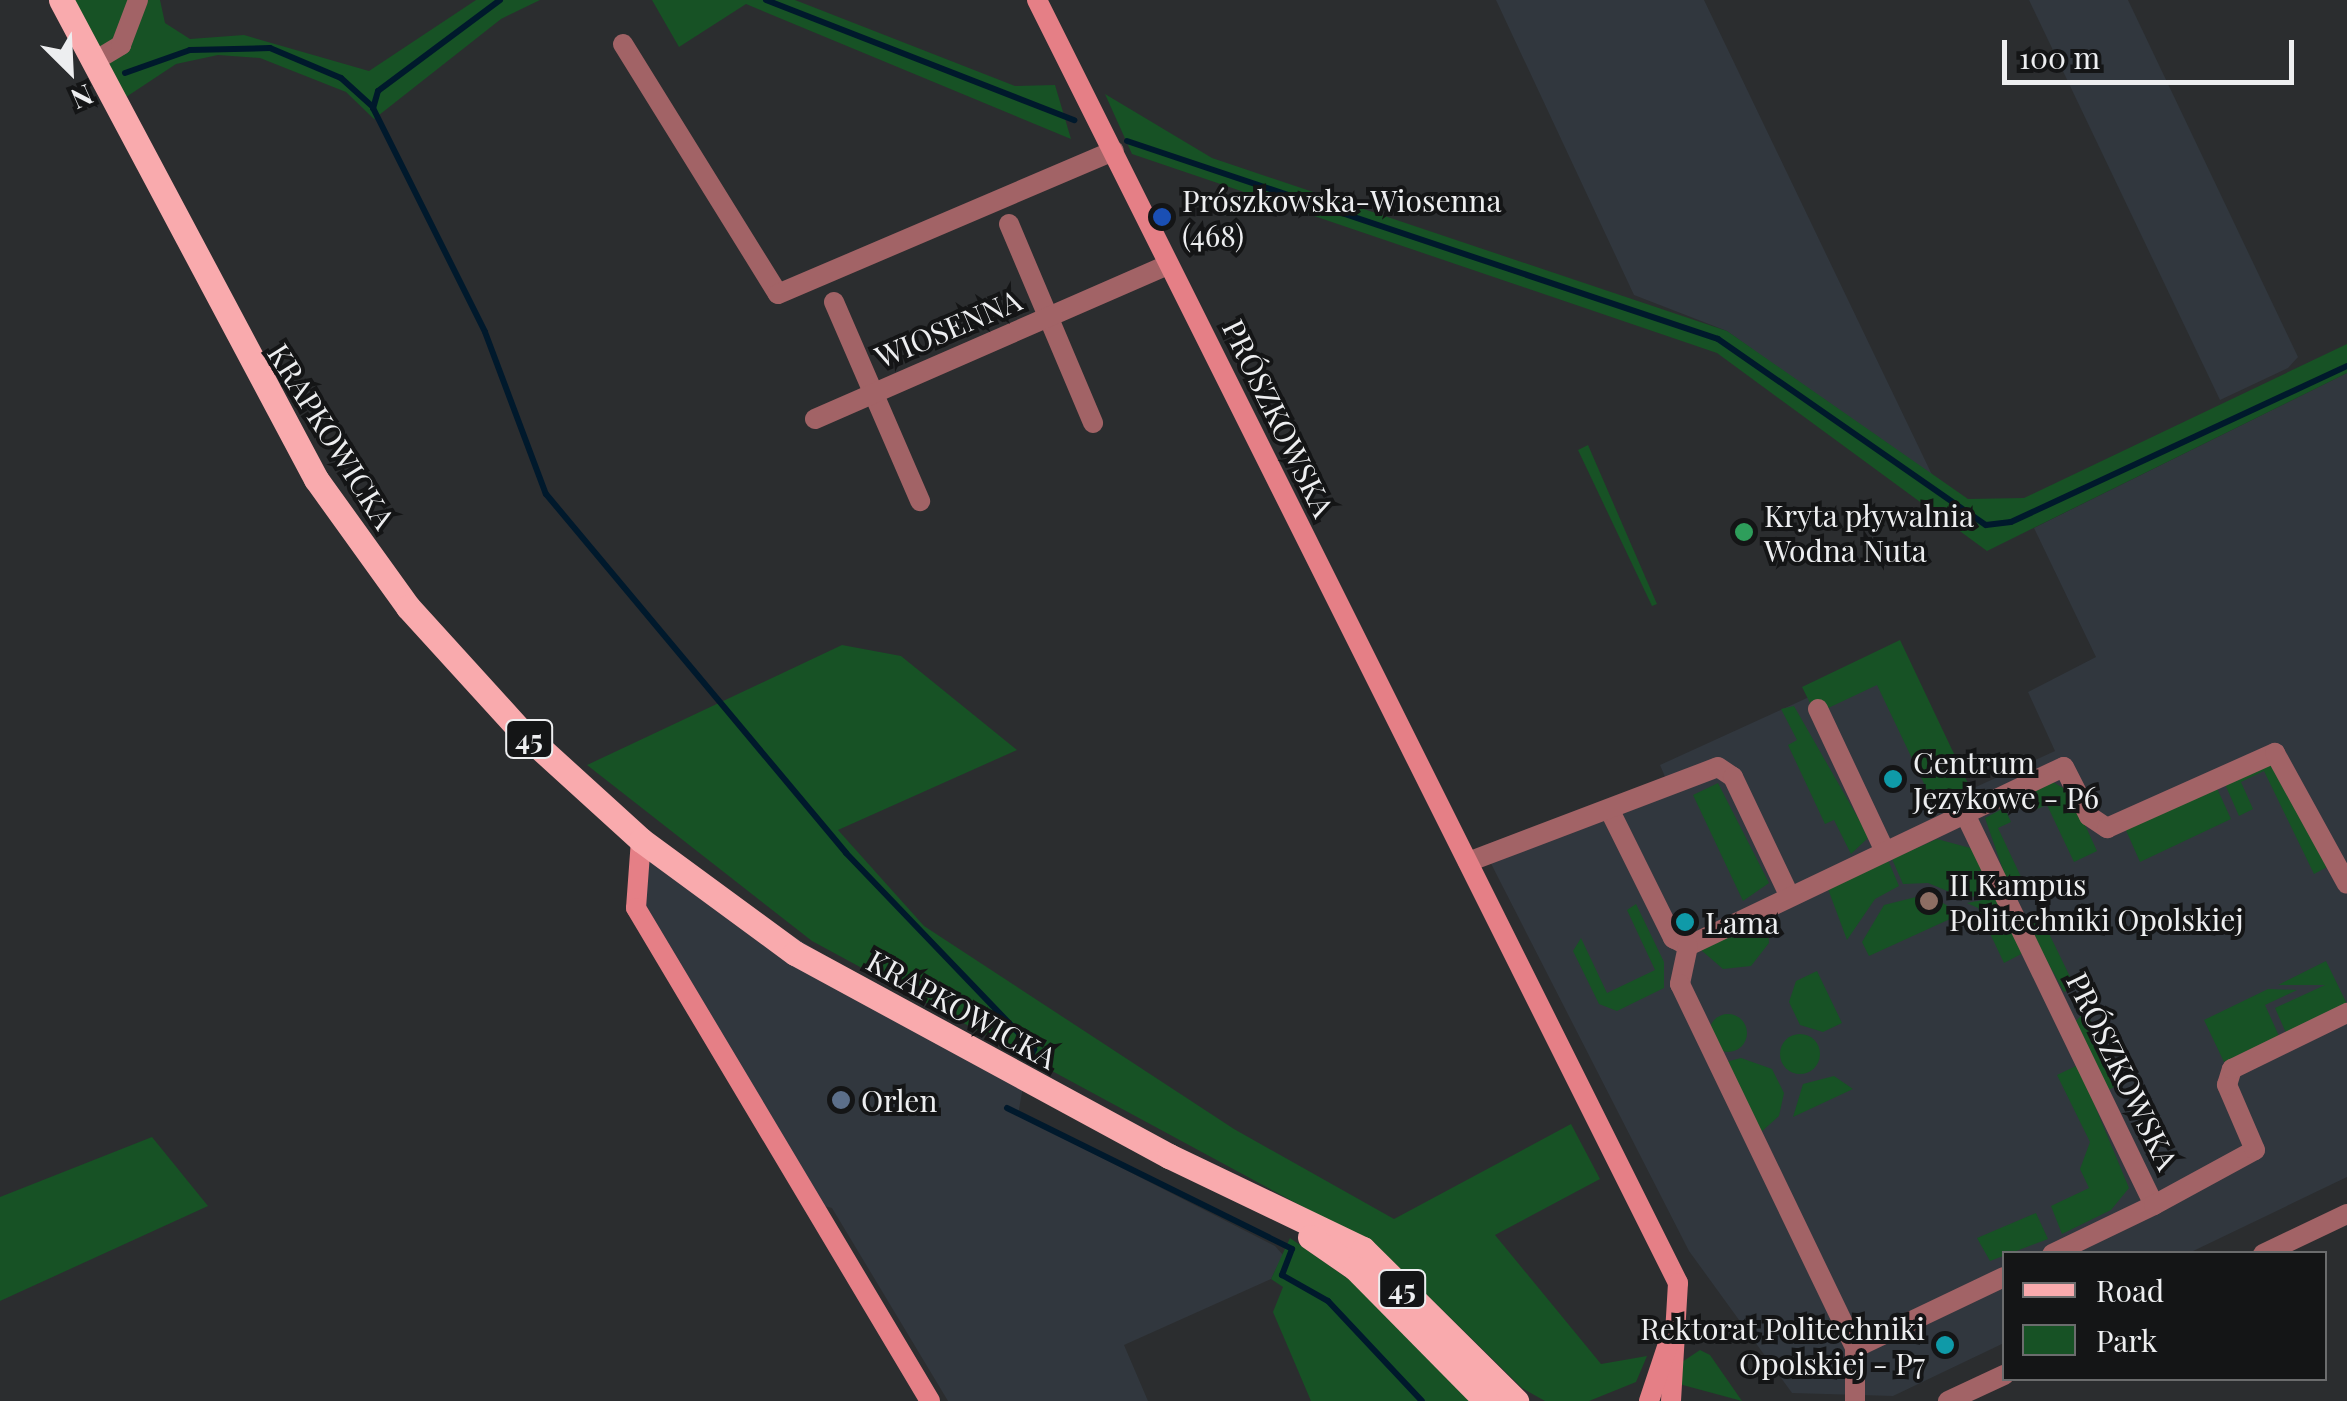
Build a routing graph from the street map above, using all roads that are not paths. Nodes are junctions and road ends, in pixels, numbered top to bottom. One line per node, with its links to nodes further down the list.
1 (61, 0): 5 (main road, KRAPKOWICKA / 45)
2 (138, 0): 5 (street)
3 (1036, 0): 6 (main road, PRÓSZKOWSKA)
4 (623, 44): 6 (street)
5 (93, 62): 18 (main road, KRAPKOWICKA / 45)
6 (1114, 152): 8 (main road, PRÓSZKOWSKA)
7 (1008, 224): 10 (street, WIOSENNA)
8 (1170, 264): 10 (street, WIOSENNA); 20 (main road, PRÓSZKOWSKA)
9 (834, 302): 11 (street, WIOSENNA)
10 (1048, 318): 11 (street, WIOSENNA); 13 (street, WIOSENNA)
11 (873, 394): 12 (street, WIOSENNA); 14 (street, WIOSENNA)
12 (814, 419)
13 (1093, 423)
14 (920, 500)
15 (1818, 710): 19 (street)
16 (1612, 813): 20 (street); 22 (street); 23 (street)
17 (1965, 814): 19 (street); 21 (street); 25 (street, PRÓSZKOWSKA)
18 (641, 840): 26 (main road, KRAPKOWICKA / 45); 34 (main road)
19 (1884, 849): 22 (street)
20 (1468, 862): 31 (main road, PRÓSZKOWSKA)
21 (2347, 884)
22 (1789, 895): 23 (street)
23 (1688, 946): 32 (street)
24 (2347, 1013): 25 (street)
25 (2154, 1204): 28 (street, PRÓSZKOWSKA)
26 (1269, 1208): 35 (main road, KRAPKOWICKA / 45); 36 (main road, KRAPKOWICKA / 45)
27 (2347, 1214): 29 (street)
28 (2058, 1251)
29 (2269, 1251)
30 (2002, 1277): 32 (street)
31 (1678, 1321): 37 (main road, PRÓSZKOWSKA); 38 (main road, PRÓSZKOWSKA)
32 (1855, 1348): 39 (street)
33 (2002, 1376): 40 (street)
34 (930, 1401)
35 (1486, 1401)
36 (1516, 1401)
37 (1649, 1401)
38 (1671, 1401)
39 (1854, 1401)
40 (1948, 1401)

